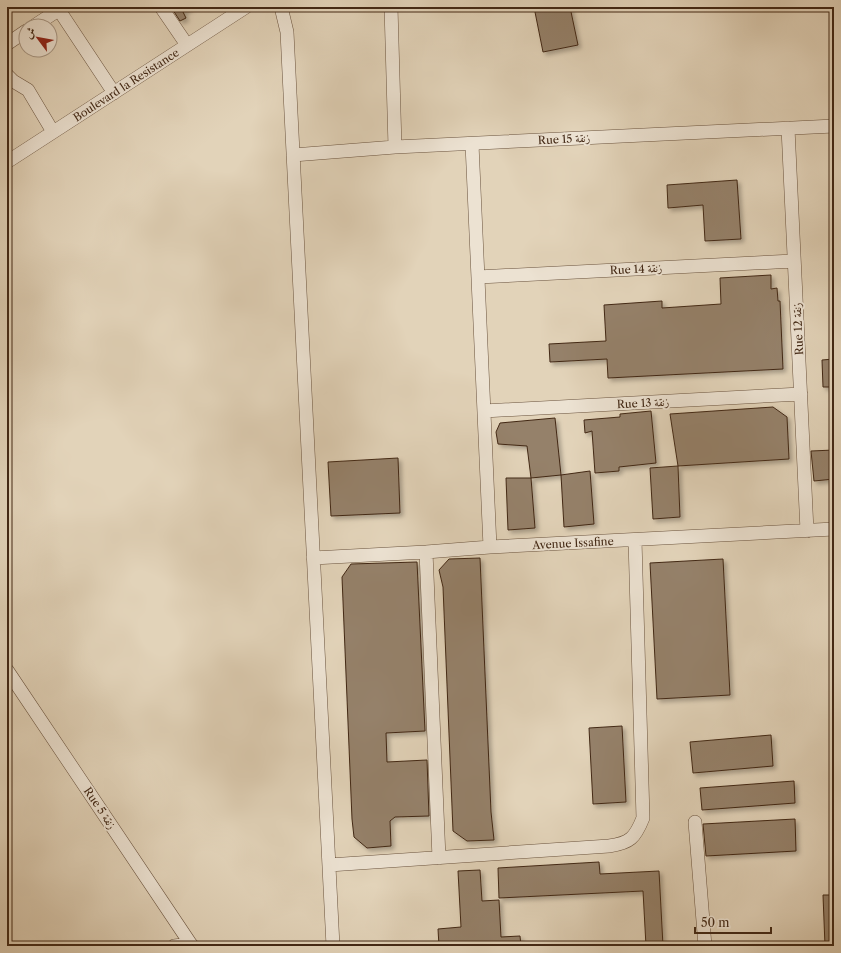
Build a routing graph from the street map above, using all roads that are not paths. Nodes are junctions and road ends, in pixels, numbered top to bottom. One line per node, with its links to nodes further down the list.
1 (161, 7): 9 (street)
2 (246, 7): 9 (street, Boulevard la Resistance)
3 (281, 7): 17 (street)
4 (391, 7): 16 (street)
5 (61, 8): 6 (street); 11 (street)
6 (46, 18)
7 (18, 36): 8 (street)
8 (7, 44)
9 (187, 45): 11 (street, Boulevard la Resistance)
10 (7, 74): 14 (street)
11 (114, 93): 14 (street, Boulevard la Resistance)
12 (834, 126): 13 (street, Rue 15 زنقة)
13 (788, 128): 15 (street, Rue 15 زنقة); 19 (street, Rue 12 زنقة)
14 (53, 132): 18 (street, Boulevard la Resistance)
15 (472, 144): 16 (street, Rue 15 زنقة); 20 (street)
16 (395, 147): 17 (street, Rue 15 زنقة)
17 (294, 155): 28 (street)
18 (7, 162)
19 (794, 261): 20 (street, Rue 14 زنقة); 21 (street, Rue 12 زنقة)
20 (478, 277): 22 (street)
21 (801, 394): 22 (street, Rue 13 زنقة); 24 (street, Rue 12 زنقة)
22 (484, 411): 26 (street)
23 (834, 529): 24 (street, Avenue Issafine)
24 (807, 531): 25 (street, Avenue Issafine)
25 (634, 540): 26 (street, Avenue Issafine); 31 (street)
26 (490, 547): 27 (street, Avenue Issafine)
27 (426, 552): 28 (street, Avenue Issafine); 31 (street)
28 (313, 558): 32 (street)
29 (7, 670): 33 (street, Rue 5 زنقة)
30 (695, 822): 36 (street)
31 (439, 858): 32 (street)
32 (329, 865): 35 (street)
33 (192, 945): 34 (street)
34 (174, 946)
35 (333, 946)
36 (705, 946)

